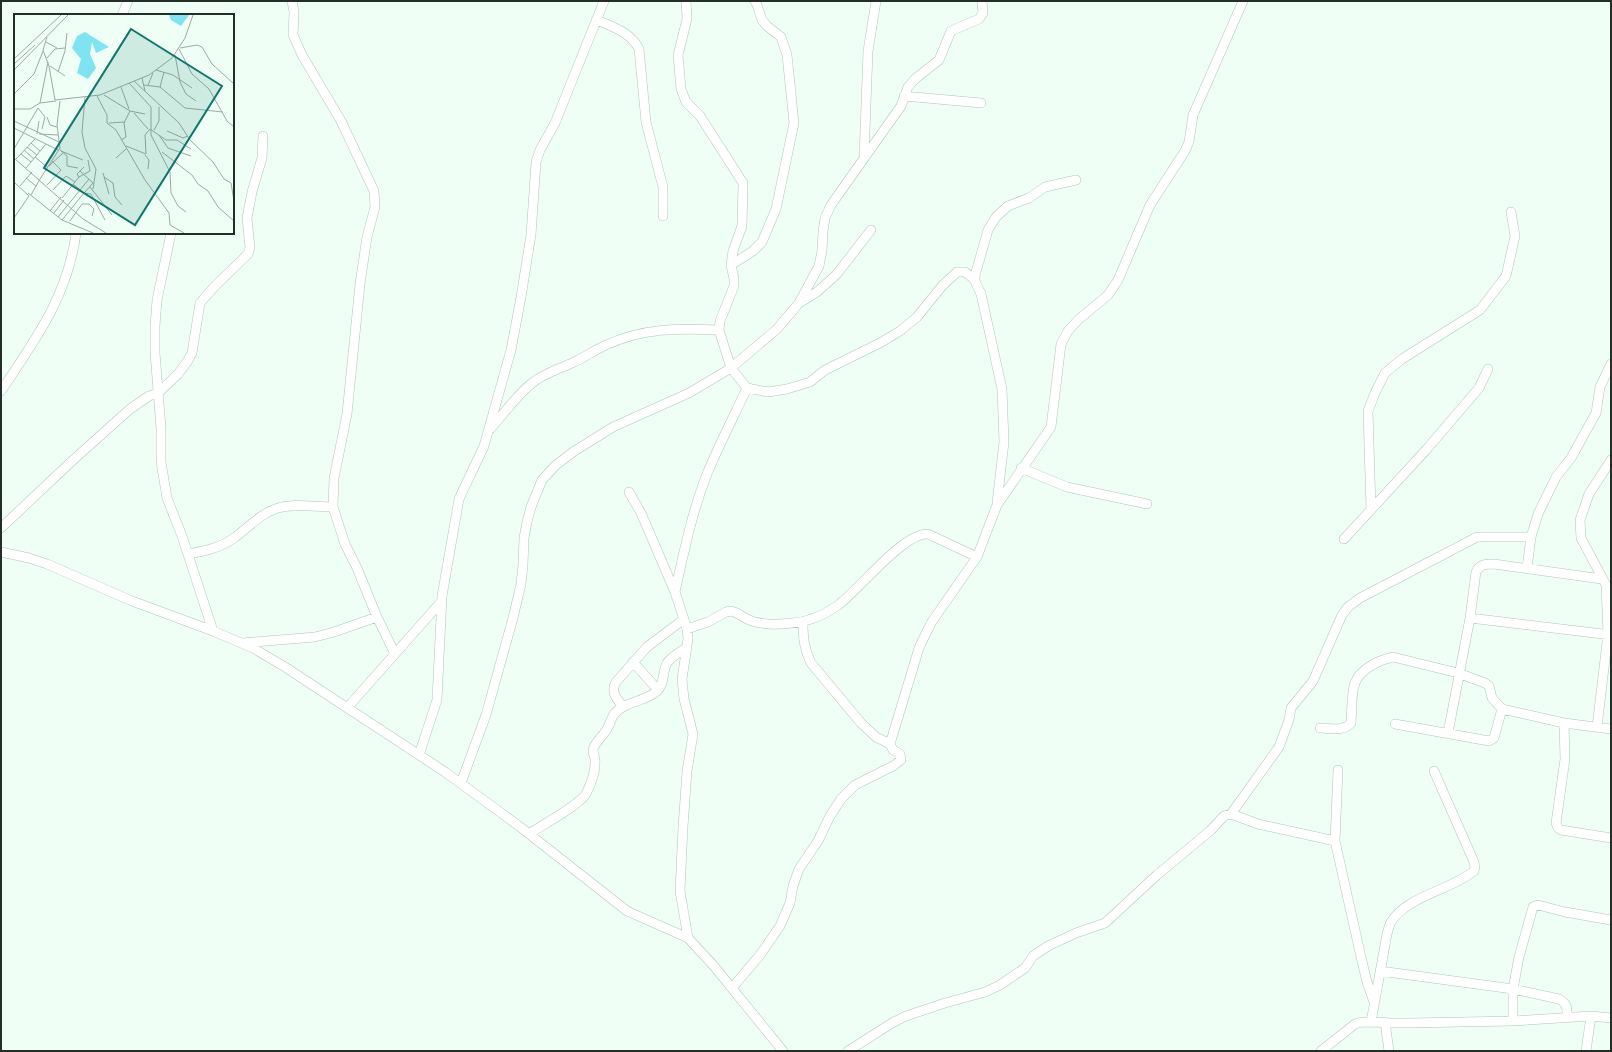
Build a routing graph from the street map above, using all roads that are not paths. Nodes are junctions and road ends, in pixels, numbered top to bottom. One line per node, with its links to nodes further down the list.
1 (128, 1): 9 (street)
2 (292, 1): 37 (street)
3 (604, 1): 10 (street)
4 (686, 1): 21 (street)
5 (755, 1): 21 (street)
6 (876, 1): 14 (street)
7 (982, 1): 11 (street)
8 (1243, 1): 33 (street)
9 (122, 14)
10 (597, 20): 17 (street); 31 (street)
11 (904, 96): 12 (street); 14 (street)
12 (981, 103)
13 (263, 136): 30 (street)
14 (864, 160): 23 (street)
15 (1076, 180): 22 (street)
16 (1511, 212): 38 (street)
17 (662, 216)
18 (871, 230): 23 (street)
19 (76, 234): 29 (street)
20 (171, 234): 30 (street)
21 (731, 265): 24 (street)
22 (974, 279): 28 (street); 36 (street)
23 (799, 303): 26 (street)
24 (719, 330): 26 (street); 31 (street)
25 (1611, 364): 40 (street)
26 (731, 368): 28 (street); 75 (street)
27 (1488, 369): 38 (street)
28 (747, 388): 47 (street)
29 (1, 391)
30 (158, 393): 39 (street); 43 (street)
31 (488, 432): 48 (street)
32 (1611, 460): 46 (street)
33 (1021, 468): 35 (street); 36 (street)
34 (629, 492): 47 (street)
35 (1147, 504)
36 (997, 505): 44 (street)
37 (333, 507): 43 (street); 49 (street)
38 (1370, 509): 41 (street)
39 (1, 528)
40 (1531, 537): 45 (street); 76 (street)
41 (1344, 538)
42 (1, 552): 54 (street)
43 (188, 554): 54 (street)
44 (977, 557): 52 (street); 71 (street)
45 (1527, 568): 46 (street); 50 (street)
46 (1606, 583): 55 (street)
47 (675, 592): 51 (street)
48 (441, 602): 58 (street); 72 (street)
49 (377, 616): 56 (street); 58 (street)
50 (1470, 618): 55 (street); 60 (street)
51 (684, 619): 53 (street); 59 (street)
52 (803, 622): 53 (street); 71 (street)
53 (687, 629): 57 (street)
54 (213, 630): 56 (street)
55 (1609, 635): 67 (street)
56 (242, 643): 63 (street)
57 (686, 648): 61 (street); 81 (street)
58 (395, 654): 63 (street)
59 (633, 662): 61 (street); 62 (street)
60 (1458, 673): 64 (street); 68 (street); 70 (street)
61 (658, 690): 62 (street)
62 (623, 707): 77 (street)
63 (347, 708): 72 (street)
64 (1502, 709): 65 (street); 70 (street)
65 (1564, 723): 67 (street); 78 (street)
66 (1395, 724): 70 (street)
67 (1597, 727): 69 (street)
68 (1320, 728)
69 (1611, 729)
70 (1448, 733)
71 (890, 744): 83 (street)
72 (419, 755): 75 (street)
73 (1338, 770): 79 (street)
74 (1434, 771): 82 (street)
75 (461, 783): 77 (street)
76 (1231, 814): 79 (street); 93 (street)
77 (529, 834): 81 (street)
78 (1611, 838)
79 (1336, 841): 85 (street)
80 (1611, 920): 84 (street)
81 (688, 938): 83 (street)
82 (1380, 971): 84 (street); 85 (street)
83 (732, 988): 92 (street)
84 (1513, 989): 87 (street); 89 (street)
85 (1375, 1003): 90 (street)
86 (1591, 1016): 87 (street); 88 (street); 96 (street)
87 (1567, 1017): 89 (street)
88 (1611, 1018)
89 (1513, 1021): 91 (street)
90 (1371, 1022): 91 (street); 94 (street)
91 (1385, 1022): 95 (street)
92 (783, 1051)
93 (848, 1051)
94 (1321, 1051)
95 (1389, 1051)
96 (1586, 1051)

